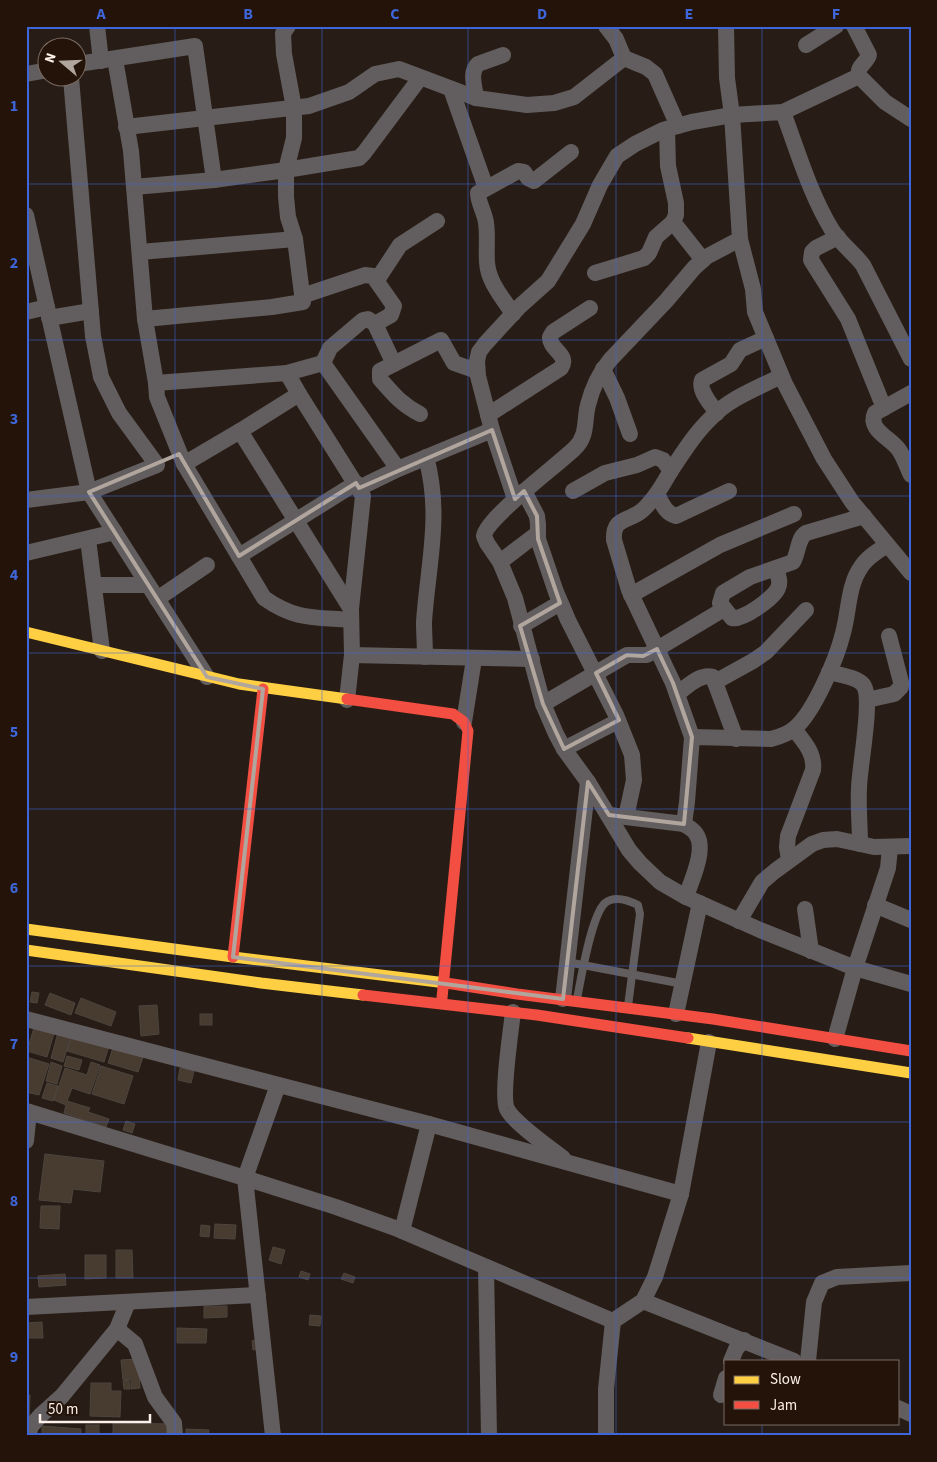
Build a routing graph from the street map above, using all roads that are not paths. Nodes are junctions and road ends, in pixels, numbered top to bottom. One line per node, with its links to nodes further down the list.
1 (97, 26): 10 (street)
2 (288, 26): 17 (street)
3 (606, 26): 9 (street)
4 (726, 26): 19 (street)
5 (836, 26): 7 (street)
6 (854, 26): 12 (street)
7 (806, 45)
8 (504, 55): 16 (street)
9 (624, 58): 16 (street); 23 (street)
10 (108, 59): 11 (street); 20 (street); 22 (street)
11 (88, 62)
12 (859, 76): 18 (street); 21 (street)
13 (420, 78): 15 (street); 17 (street); 25 (street)
14 (72, 88): 41 (street)
15 (451, 89): 16 (street); 28 (street)
16 (476, 98)
17 (294, 108): 20 (street); 25 (street)
18 (783, 112): 19 (street); 32 (street)
19 (732, 115): 23 (street); 34 (street)
20 (205, 118): 22 (street); 26 (street)
21 (911, 119)
22 (126, 127): 27 (street)
23 (673, 128): 31 (street); 44 (street)
24 (571, 152): 28 (street)
25 (286, 170): 26 (street); 33 (street)
26 (214, 180): 27 (street)
27 (134, 187): 35 (street)
28 (486, 188): 44 (street)
29 (26, 215): 43 (street)
30 (437, 221): 38 (street)
31 (673, 222): 36 (street); 37 (street)
32 (838, 237): 48 (street); 58 (street)
33 (295, 239): 35 (street); 39 (street)
34 (740, 239): 36 (street); 47 (street)
35 (140, 252): 45 (street)
36 (703, 260): 51 (street)
37 (595, 273)
38 (377, 280): 39 (street); 46 (street)
39 (302, 296): 45 (street)
40 (590, 308): 61 (street)
41 (91, 310): 43 (street); 66 (street)
42 (26, 312): 43 (street)
43 (48, 312): 73 (street)
44 (513, 314): 52 (street)
45 (145, 319): 55 (street)
46 (375, 324): 49 (street); 50 (street)
47 (766, 338): 54 (street); 59 (street)
48 (911, 359)
49 (323, 363): 53 (street); 67 (street)
50 (394, 364): 52 (street); 60 (street)
51 (603, 369): 63 (street); 75 (street)
52 (478, 371): 61 (street)
53 (287, 373): 55 (street); 57 (street)
54 (781, 376): 59 (street); 78 (street)
55 (156, 383): 65 (street)
56 (911, 393): 58 (street)
57 (299, 394): 62 (street); 70 (street)
58 (884, 408): 69 (street)
59 (717, 413): 68 (street)
60 (420, 414)
61 (490, 422): 64 (street); 75 (street)
62 (240, 432): 65 (street); 79 (street)
63 (630, 434)
64 (426, 457): 67 (street); 104 (street)
65 (181, 459): 66 (street); 85 (street)
66 (157, 465): 73 (street)
67 (398, 468): 70 (street)
68 (671, 470): 71 (street); 74 (street)
69 (911, 475)
70 (357, 486): 79 (street); 97 (street)
71 (573, 491)
72 (728, 491): 74 (street)
73 (89, 492): 76 (street); 80 (street)
74 (657, 494): 92 (street)
75 (520, 495): 81 (street); 86 (street)
76 (26, 500)
77 (794, 514): 92 (street)
78 (864, 516): 83 (street); 88 (street)
79 (296, 521): 85 (street); 97 (street)
80 (115, 532): 82 (street); 91 (street)
81 (538, 533): 86 (street); 94 (street)
82 (88, 538): 84 (street); 90 (street)
83 (887, 545): 89 (street); 107 (street)
84 (26, 553)
85 (239, 556): 97 (street)
86 (500, 562): 98 (street)
87 (207, 565): 93 (street)
88 (776, 569): 95 (street); 95 (street)
89 (911, 573)
90 (94, 585): 91 (street); 102 (street)
91 (148, 585): 93 (street)
92 (631, 595): 101 (street)
93 (157, 599): 109 (street)
94 (560, 602): 98 (street); 108 (street)
95 (724, 609): 101 (street)
96 (806, 610): 110 (street)
97 (350, 615): 103 (street)
98 (521, 626): 106 (street)
99 (26, 632): 102 (main road)
100 (888, 636): 114 (street)
101 (657, 649): 108 (street); 112 (street)
102 (102, 651): 109 (main road)
103 (352, 655): 104 (street); 113 (street)
104 (425, 656): 105 (street)
105 (474, 659): 106 (street); 117 (street)
106 (532, 659): 115 (street)
107 (829, 672): 114 (street); 118 (street)
108 (596, 673): 115 (street); 116 (street)
109 (207, 677): 111 (main road)
110 (716, 682): 112 (street); 120 (street)
111 (263, 689): 113 (main road); 138 (main road)
112 (677, 694): 119 (street)
113 (347, 700): 117 (main road)
114 (867, 700): 126 (street)
115 (543, 704): 121 (street)
116 (618, 721): 121 (street); 124 (street)
117 (464, 722): 143 (main road)
118 (794, 729): 120 (street); 129 (street)
119 (692, 737): 120 (street); 125 (street)
120 (736, 739)
121 (564, 748): 122 (street)
122 (588, 782): 123 (street); 139 (street)
123 (609, 815): 124 (street); 130 (street)
124 (626, 817): 125 (street)
125 (684, 824): 130 (street)
126 (860, 844): 128 (street); 129 (street)
127 (911, 846): 128 (street)
128 (890, 848): 131 (street)
129 (789, 860): 133 (street)
130 (693, 900): 133 (street); 144 (street)
131 (875, 906): 134 (street); 141 (street)
132 (805, 909): 137 (street)
133 (739, 920): 137 (street)
134 (911, 920)
135 (26, 929): 138 (main road)
136 (26, 950): 147 (main road)
137 (812, 951): 141 (street)
138 (233, 957): 143 (main road)
139 (567, 962): 140 (lane); 146 (street)
140 (585, 966): 142 (lane); 142 (lane); 146 (lane)
141 (855, 968): 145 (street); 152 (street)
142 (632, 974): 144 (lane); 148 (lane)
143 (443, 982): 146 (main road); 147 (main road)
144 (683, 984): 150 (street)
145 (911, 984)
146 (569, 1000): 148 (main road)
147 (441, 1003): 149 (main road)
148 (627, 1008): 150 (main road)
149 (513, 1012): 153 (main road); 160 (street)
150 (676, 1014): 152 (main road)
151 (26, 1019): 156 (street)
152 (835, 1039): 154 (main road)
153 (709, 1042): 155 (main road); 162 (street)
154 (911, 1051)
155 (911, 1073)
156 (278, 1085): 158 (street); 161 (street)
157 (28, 1112): 159 (street); 161 (street)
158 (429, 1124): 160 (street); 163 (street)
159 (26, 1141)
160 (568, 1162): 162 (street)
161 (245, 1178): 163 (street); 166 (street)
162 (682, 1194): 167 (street)
163 (402, 1230): 164 (street)
164 (486, 1267): 170 (street); 181 (street)
165 (911, 1273): 175 (street)
166 (258, 1295): 168 (street); 180 (street)
167 (643, 1301): 170 (street); 172 (street)
168 (128, 1302): 169 (street); 171 (street)
169 (26, 1307)
170 (613, 1321): 182 (street)
171 (117, 1329): 178 (street); 179 (street)
172 (744, 1340): 173 (street); 174 (street)
173 (730, 1360)
174 (792, 1360)
175 (808, 1360)
176 (724, 1384): 177 (street)
177 (721, 1394)
178 (28, 1436)
179 (175, 1436)
180 (273, 1436)
181 (488, 1436)
182 (606, 1436)

